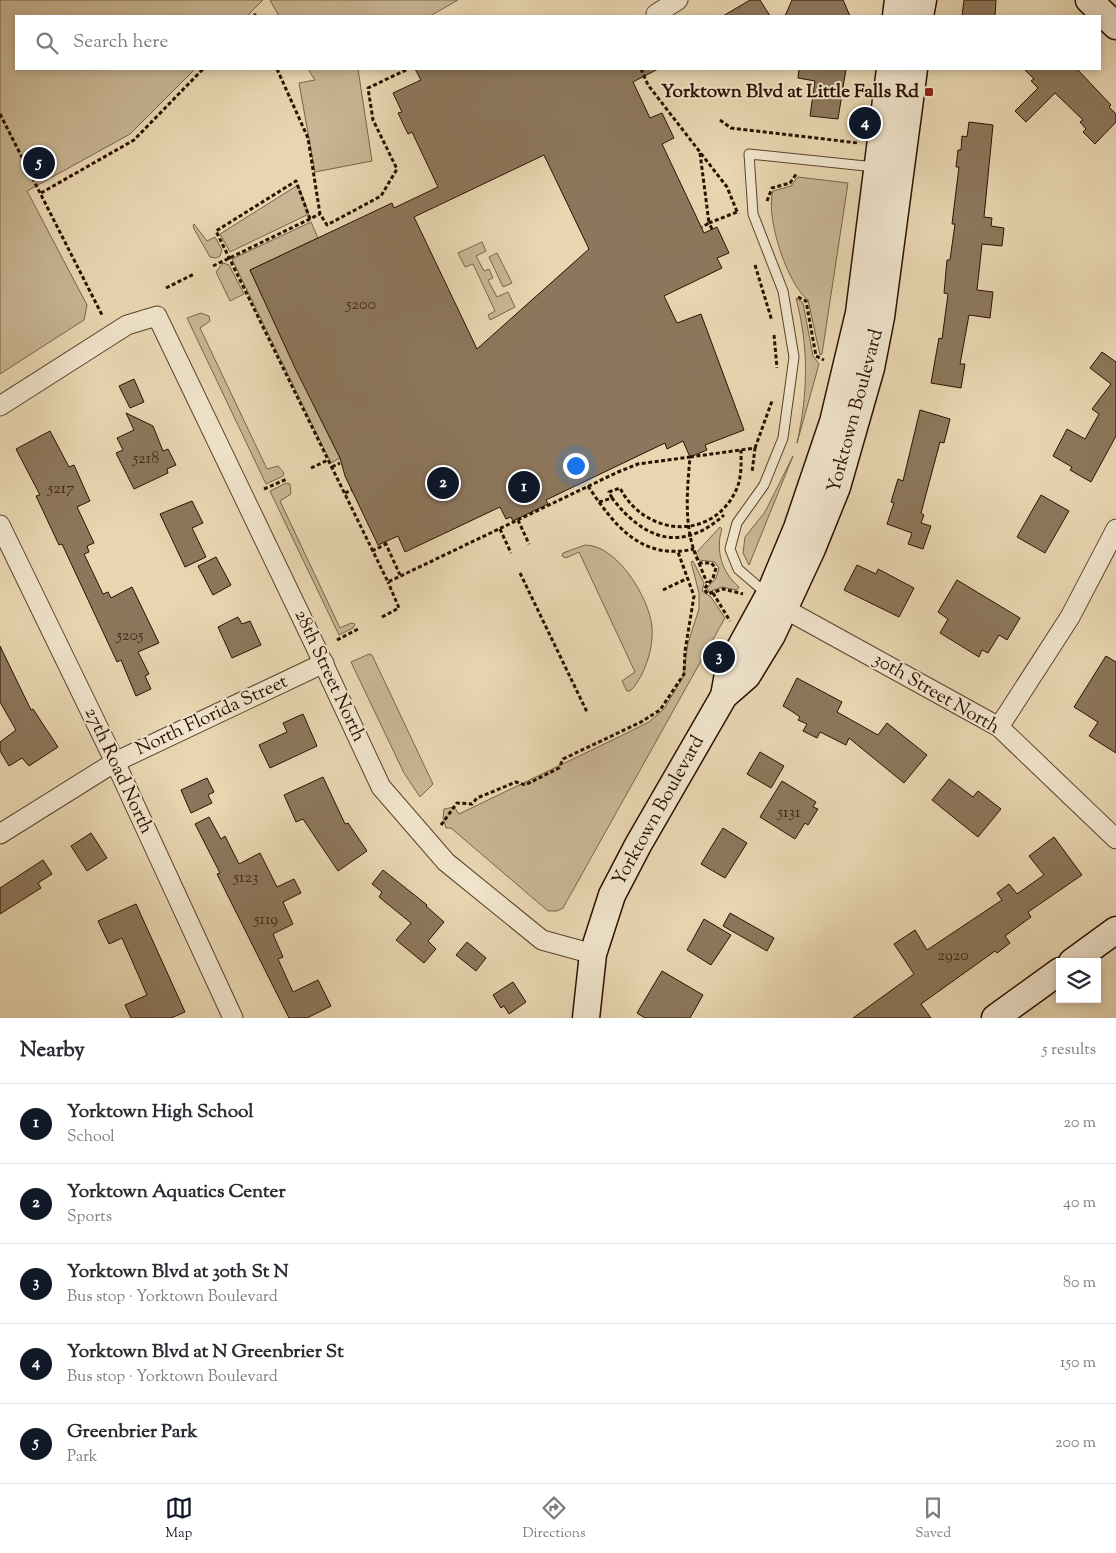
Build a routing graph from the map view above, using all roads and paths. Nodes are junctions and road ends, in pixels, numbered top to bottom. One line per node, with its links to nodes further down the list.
1 (678, 0): 5 (street)
2 (898, 0): 6 (street)
3 (923, 0): 7 (street)
4 (1089, 0): 8 (street)
5 (656, 14)
6 (896, 15)
7 (920, 15)
8 (1114, 22)
9 (202, 70): 21 (path)
10 (277, 70): 24 (path)
11 (406, 70): 24 (path)
12 (641, 70): 18 (path)
13 (890, 70): 19 (street, Yorktown Boulevard)
14 (914, 70): 19 (street, Yorktown Boulevard)
15 (0, 114): 21 (path)
16 (720, 120): 17 (path)
17 (863, 143)
18 (700, 151): 23 (path); 27 (path)
19 (889, 168): 76 (street, Yorktown Boulevard); 76 (lane)
20 (806, 174): 22 (path)
21 (41, 194): 36 (path)
22 (768, 210)
23 (737, 212): 26 (path); 27 (path)
24 (320, 214): 25 (path)
25 (310, 219): 30 (path); 30 (path)
26 (740, 220)
27 (709, 224): 28 (path); 29 (path)
28 (702, 227)
29 (712, 229)
30 (228, 256): 32 (path); 44 (path)
31 (754, 260): 38 (path)
32 (213, 266)
33 (194, 274): 34 (path)
34 (166, 288)
35 (797, 296): 37 (path)
36 (102, 315)
37 (825, 360)
38 (778, 376)
39 (773, 394): 41 (path)
40 (0, 406): 81 (street, 28th Street North)
41 (756, 448): 42 (path); 48 (path)
42 (741, 450): 43 (path); 59 (path)
43 (690, 457): 50 (path); 59 (path)
44 (328, 460): 46 (path); 47 (path)
45 (340, 463): 46 (path)
46 (332, 467): 53 (path)
47 (311, 468)
48 (752, 475)
49 (287, 478): 51 (path)
50 (588, 486): 55 (path); 57 (path)
51 (264, 489)
52 (352, 490): 53 (path)
53 (344, 493): 65 (path)
54 (612, 498): 55 (path); 59 (path); 62 (path)
55 (599, 502): 66 (path)
56 (729, 510): 62 (path)
57 (518, 520): 60 (path); 63 (path)
58 (0, 525): 84 (street, 27th Road North)
59 (688, 526): 62 (path)
60 (500, 529): 67 (path); 70 (path)
61 (1116, 529): 83 (street)
62 (691, 537): 64 (path)
63 (529, 544)
64 (694, 548): 66 (path); 68 (path)
65 (372, 551): 70 (path); 72 (path)
66 (678, 552): 71 (path)
67 (511, 553)
68 (699, 563): 73 (path); 73 (path)
69 (520, 573): 82 (path)
70 (400, 575): 72 (path)
71 (688, 578): 74 (path); 85 (path)
72 (388, 582): 77 (path)
73 (707, 583): 75 (path)
74 (663, 590)
75 (713, 593): 76 (path); 78 (path)
76 (767, 600): 83 (street, 30th Street North); 89 (street, Yorktown Boulevard)
77 (382, 617)
78 (732, 625)
79 (360, 628): 80 (path)
80 (337, 640)
81 (324, 663): 84 (street, North Florida Street); 89 (street, 28th Street North)
82 (587, 712)
83 (999, 727): 87 (street, 30th Street North)
84 (115, 762): 86 (street, North Florida Street); 92 (street, 27th Road North)
85 (441, 825)
86 (0, 834)
87 (1116, 839)
88 (1116, 930): 90 (street)
89 (594, 954): 93 (street, Yorktown Boulevard)
90 (1078, 958)
91 (1056, 974): 94 (street)
92 (233, 1018)
93 (586, 1018)
94 (995, 1018)

